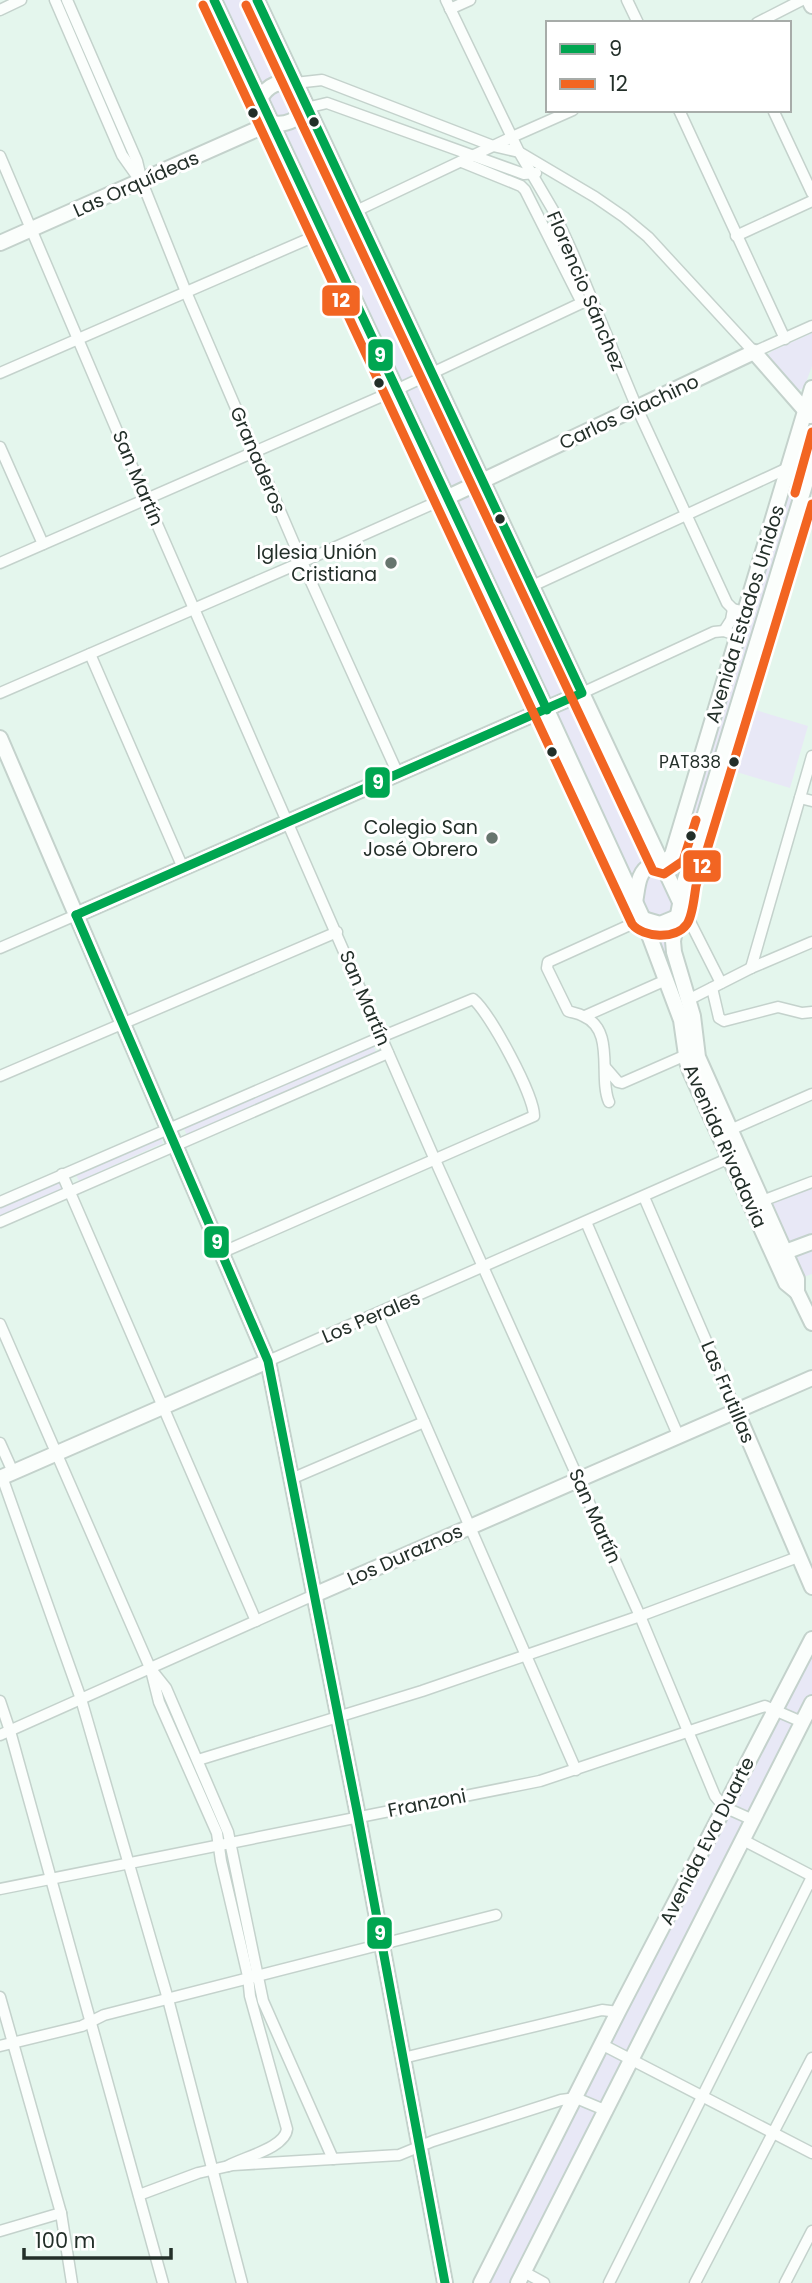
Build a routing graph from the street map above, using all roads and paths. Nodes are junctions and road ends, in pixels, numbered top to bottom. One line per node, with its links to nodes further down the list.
1 (21, 0): 12 (street)
2 (55, 0): 30 (street, Granaderos)
3 (67, 0): 30 (street, Granaderos)
4 (214, 0): 16 (main road, Avenida Rivadavia)
5 (257, 0): 15 (main road)
6 (470, 0): 10 (street)
7 (627, 0): 13 (street)
8 (802, 0): 14 (street)
9 (809, 0): 11 (main road)
10 (448, 5): 22 (street, Florencio Sánchez)
11 (812, 6)
12 (0, 10)
13 (637, 21)
14 (761, 21)
15 (295, 83): 16 (main road); 17 (main road); 23 (street)
16 (260, 99): 21 (main road, Avenida Rivadavia)
17 (306, 108): 21 (main road); 26 (street); 33 (main road)
18 (568, 112): 22 (street)
19 (680, 112): 36 (street)
20 (774, 112): 31 (street)
21 (271, 123): 30 (main road, Las Orquídeas); 35 (main road, Avenida Rivadavia)
22 (512, 137): 23 (street); 24 (street, Florencio Sánchez)
23 (493, 146): 24 (street); 26 (street)
24 (519, 152): 28 (street); 29 (street, Florencio Sánchez)
25 (0, 156): 34 (street, San Martín)
26 (475, 156): 27 (street); 29 (street)
27 (462, 162): 33 (street); 39 (street)
28 (547, 170): 29 (street); 43 (street)
29 (533, 174): 39 (street, Florencio Sánchez)
30 (142, 182): 34 (main road, Las Orquídeas); 38 (street, Granaderos)
31 (812, 193)
32 (812, 201): 36 (street)
33 (356, 211): 45 (main road)
34 (32, 229): 37 (main road, Las Orquídeas); 41 (street, San Martín)
35 (322, 233): 38 (street); 47 (main road, Avenida Rivadavia)
36 (736, 236): 42 (street)
37 (0, 243)
38 (186, 292): 41 (street); 51 (street, Granaderos)
39 (586, 301): 45 (street); 48 (street, Florencio Sánchez)
40 (812, 326): 42 (street, Carlos Giachino)
41 (79, 338): 44 (street); 56 (street, San Martín)
42 (785, 339): 43 (street, Carlos Giachino)
43 (754, 352): 48 (main road, Carlos Giachino); 49 (main road)
44 (0, 373)
45 (431, 373): 47 (street); 54 (main road)
46 (812, 388): 49 (main road, Avenida Estados Unidos)
47 (396, 390): 51 (street); 55 (main road, Avenida Rivadavia)
48 (637, 408): 54 (main road, Carlos Giachino); 57 (street, Florencio Sánchez)
49 (809, 415): 53 (main road, Avenida Estados Unidos)
50 (0, 447): 58 (street)
51 (255, 452): 56 (street); 59 (street, Granaderos)
52 (812, 462): 64 (main road, Avenida Estados Unidos)
53 (790, 467): 57 (street); 63 (main road, Avenida Estados Unidos)
54 (482, 482): 55 (main road, Carlos Giachino); 61 (main road)
55 (446, 498): 59 (street); 70 (main road, Avenida Rivadavia)
56 (146, 499): 58 (street); 62 (street, San Martín)
57 (684, 514): 61 (street); 63 (street, Florencio Sánchez)
58 (43, 544): 60 (street)
59 (302, 562): 62 (street); 73 (street, Granaderos)
60 (0, 563)
61 (530, 587): 69 (main road)
62 (194, 609): 67 (street); 76 (street, San Martín)
63 (740, 611): 64 (main road); 65 (main road, Avenida Estados Unidos)
64 (765, 617): 66 (main road, Avenida Estados Unidos)
65 (731, 634): 66 (main road); 69 (street); 77 (main road, Avenida Estados Unidos)
66 (758, 642): 80 (main road, Avenida Estados Unidos)
67 (90, 654): 68 (street); 78 (street)
68 (0, 693)
69 (582, 694): 70 (main road); 77 (main road)
70 (547, 710): 73 (main road); 79 (main road, Avenida Rivadavia)
71 (0, 738): 81 (main road)
72 (812, 756): 74 (street)
73 (398, 774): 76 (main road)
74 (800, 798): 75 (street); 86 (street)
75 (812, 801)
76 (289, 822): 78 (main road); 83 (street, San Martín)
77 (661, 862): 79 (main road, Avenida Estados Unidos); 80 (main road)
78 (183, 868): 81 (main road)
79 (635, 903): 82 (main road, Avenida Rivadavia)
80 (678, 909): 82 (main road); 88 (street); 89 (main road, Avenida Rivadavia)
81 (76, 915): 85 (street); 92 (main road)
82 (643, 919): 87 (main road, Avenida Rivadavia); 91 (street)
83 (337, 932): 92 (street); 93 (street, San Martín)
84 (812, 942): 86 (street)
85 (0, 948)
86 (751, 968): 88 (street)
87 (666, 980): 91 (street); 95 (main road, Avenida Rivadavia)
88 (717, 986): 89 (street); 90 (street)
89 (688, 1000): 101 (main road, Avenida Rivadavia)
90 (812, 1012)
91 (585, 1016): 96 (street)
92 (122, 1023): 97 (street); 100 (main road)
93 (381, 1037): 94 (street, San Martín); 100 (street); 104 (street)
94 (388, 1053): 102 (street); 104 (street, San Martín)
95 (686, 1055): 96 (street); 103 (main road, Avenida Rivadavia)
96 (605, 1067): 99 (street)
97 (0, 1076)
98 (812, 1094): 101 (street)
99 (610, 1102)
100 (168, 1128): 102 (main road); 105 (street)
101 (730, 1130): 103 (main road, Avenida Rivadavia)
102 (175, 1145): 107 (street); 115 (main road)
103 (735, 1156): 108 (street, Los Perales); 109 (main road, Avenida Rivadavia); 116 (main road, Avenida Rivadavia)
104 (435, 1160): 115 (street); 117 (street, San Martín)
105 (62, 1174): 107 (street); 110 (street)
106 (812, 1182): 109 (street)
107 (70, 1191): 111 (street); 125 (street)
108 (644, 1196): 112 (street, Los Perales); 126 (street, Las Frutillas)
109 (762, 1201): 113 (main road, Avenida Rivadavia)
110 (0, 1202)
111 (0, 1222)
112 (586, 1222): 117 (street, Los Perales); 128 (street)
113 (775, 1230): 114 (main road); 116 (main road, Avenida Rivadavia)
114 (810, 1243): 116 (main road)
115 (223, 1252): 123 (main road)
116 (779, 1254): 119 (main road, Avenida Rivadavia)
117 (482, 1268): 120 (street, Los Perales); 133 (street, San Martín)
118 (812, 1274): 119 (main road)
119 (793, 1285): 121 (main road, Avenida Rivadavia)
120 (377, 1314): 123 (street, Los Perales); 127 (street)
121 (812, 1323)
122 (0, 1324): 130 (street)
123 (268, 1361): 125 (main road, Los Perales); 132 (main road)
124 (812, 1378): 126 (main road, Los Duraznos)
125 (163, 1406): 130 (main road, Los Perales); 139 (street)
126 (736, 1410): 128 (main road, Los Duraznos); 135 (main road, Las Frutillas)
127 (424, 1422): 132 (street); 134 (street)
128 (678, 1435): 133 (main road, Los Duraznos)
129 (0, 1443): 131 (street)
130 (56, 1453): 131 (main road, Los Perales); 142 (street)
131 (5, 1476): 143 (street)
132 (291, 1479): 137 (main road)
133 (578, 1479): 134 (main road, Los Duraznos); 138 (street, San Martín)
134 (470, 1526): 137 (main road, Los Duraznos); 141 (street)
135 (798, 1557): 136 (main road, Las Frutillas); 138 (street)
136 (812, 1587)
137 (314, 1595): 139 (street, Los Duraznos); 147 (main road)
138 (640, 1616): 141 (street); 150 (street, San Martín)
139 (256, 1621): 142 (street, Los Duraznos)
140 (812, 1639): 146 (main road, Avenida Eva Duarte)
141 (528, 1655): 147 (street); 153 (street)
142 (151, 1670): 143 (street, Los Duraznos); 152 (street); 158 (street)
143 (81, 1699): 149 (street, Los Duraznos); 159 (street)
144 (0, 1701): 149 (street)
145 (812, 1703): 148 (main road, Avenida Eva Duarte)
146 (775, 1709): 148 (street); 150 (street, Franzoni); 154 (main road, Avenida Eva Duarte)
147 (336, 1717): 152 (street); 155 (main road)
148 (803, 1722): 156 (main road, Avenida Eva Duarte)
149 (10, 1731): 151 (street, Los Duraznos); 161 (street)
150 (688, 1732): 153 (street, Franzoni); 154 (street, San Martín)
151 (0, 1735)
152 (198, 1760): 158 (street)
153 (576, 1770): 155 (street, Franzoni)
154 (724, 1807): 156 (street); 168 (main road, Avenida Eva Duarte)
155 (358, 1816): 158 (street, Franzoni); 164 (main road)
156 (753, 1820): 157 (main road, Avenida Eva Duarte)
157 (743, 1840): 160 (street); 175 (main road, Avenida Eva Duarte)
158 (225, 1844): 159 (street, Franzoni); 165 (street)
159 (128, 1862): 161 (street, Franzoni); 167 (street)
160 (812, 1876): 176 (street)
161 (49, 1877): 162 (street, Franzoni); 169 (street)
162 (0, 1889)
163 (496, 1914): 164 (street)
164 (381, 1945): 165 (street); 173 (main road)
165 (253, 1975): 167 (street); 182 (street); 183 (street)
166 (0, 1997): 170 (street)
167 (168, 1999): 169 (street); 184 (street)
168 (618, 2012): 171 (main road, Avenida Eva Duarte); 173 (street)
169 (91, 2022): 170 (street); 185 (street)
170 (13, 2043): 172 (street); 186 (street)
171 (603, 2045): 175 (street); 177 (main road, Avenida Eva Duarte)
172 (0, 2046)
173 (403, 2058): 180 (main road)
174 (812, 2058): 179 (street)
175 (632, 2059): 176 (street); 178 (main road, Avenida Eva Duarte)
176 (701, 2096): 179 (street); 196 (street)
177 (576, 2098): 178 (street); 180 (street); 194 (main road, Avenida Eva Duarte)
178 (607, 2111): 189 (main road, Avenida Eva Duarte)
179 (773, 2133): 181 (street); 197 (street)
180 (419, 2147): 182 (street); 193 (main road)
181 (812, 2153)
182 (332, 2159): 183 (street)
183 (228, 2166): 184 (street)
184 (211, 2169): 185 (street); 192 (street)
185 (139, 2195): 191 (street)
186 (61, 2213): 187 (street); 190 (street)
187 (0, 2231)
188 (812, 2231): 198 (street)
189 (521, 2277): 195 (street)
190 (72, 2283)
191 (163, 2283)
192 (242, 2283)
193 (445, 2283)
194 (481, 2283)
195 (544, 2283)
196 (609, 2283)
197 (695, 2283)
198 (785, 2283)

